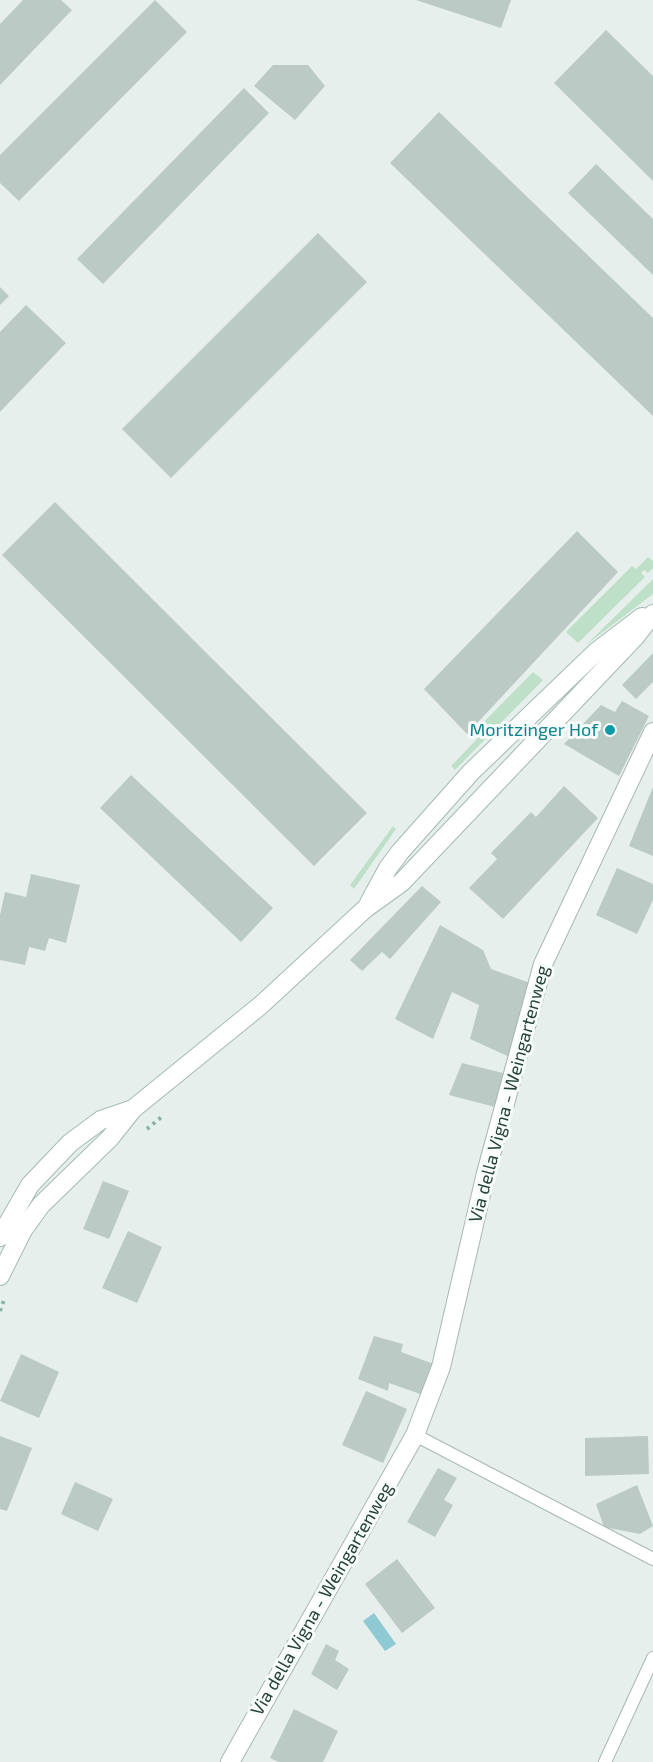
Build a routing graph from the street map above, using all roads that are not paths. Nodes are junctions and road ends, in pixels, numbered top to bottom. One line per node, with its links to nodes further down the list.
1 (653, 608): 4 (main road)
2 (653, 614): 4 (main road)
3 (653, 732): 8 (main road, Via della Vigna - Weingartenweg)
4 (366, 908): 5 (main road)
5 (133, 1109): 6 (main road); 7 (main road)
6 (0, 1237)
7 (0, 1276)
8 (415, 1435): 9 (lane); 11 (main road, Via della Vigna - Weingartenweg)
9 (653, 1559)
10 (653, 1658): 12 (lane)
11 (230, 1762)
12 (605, 1762)

